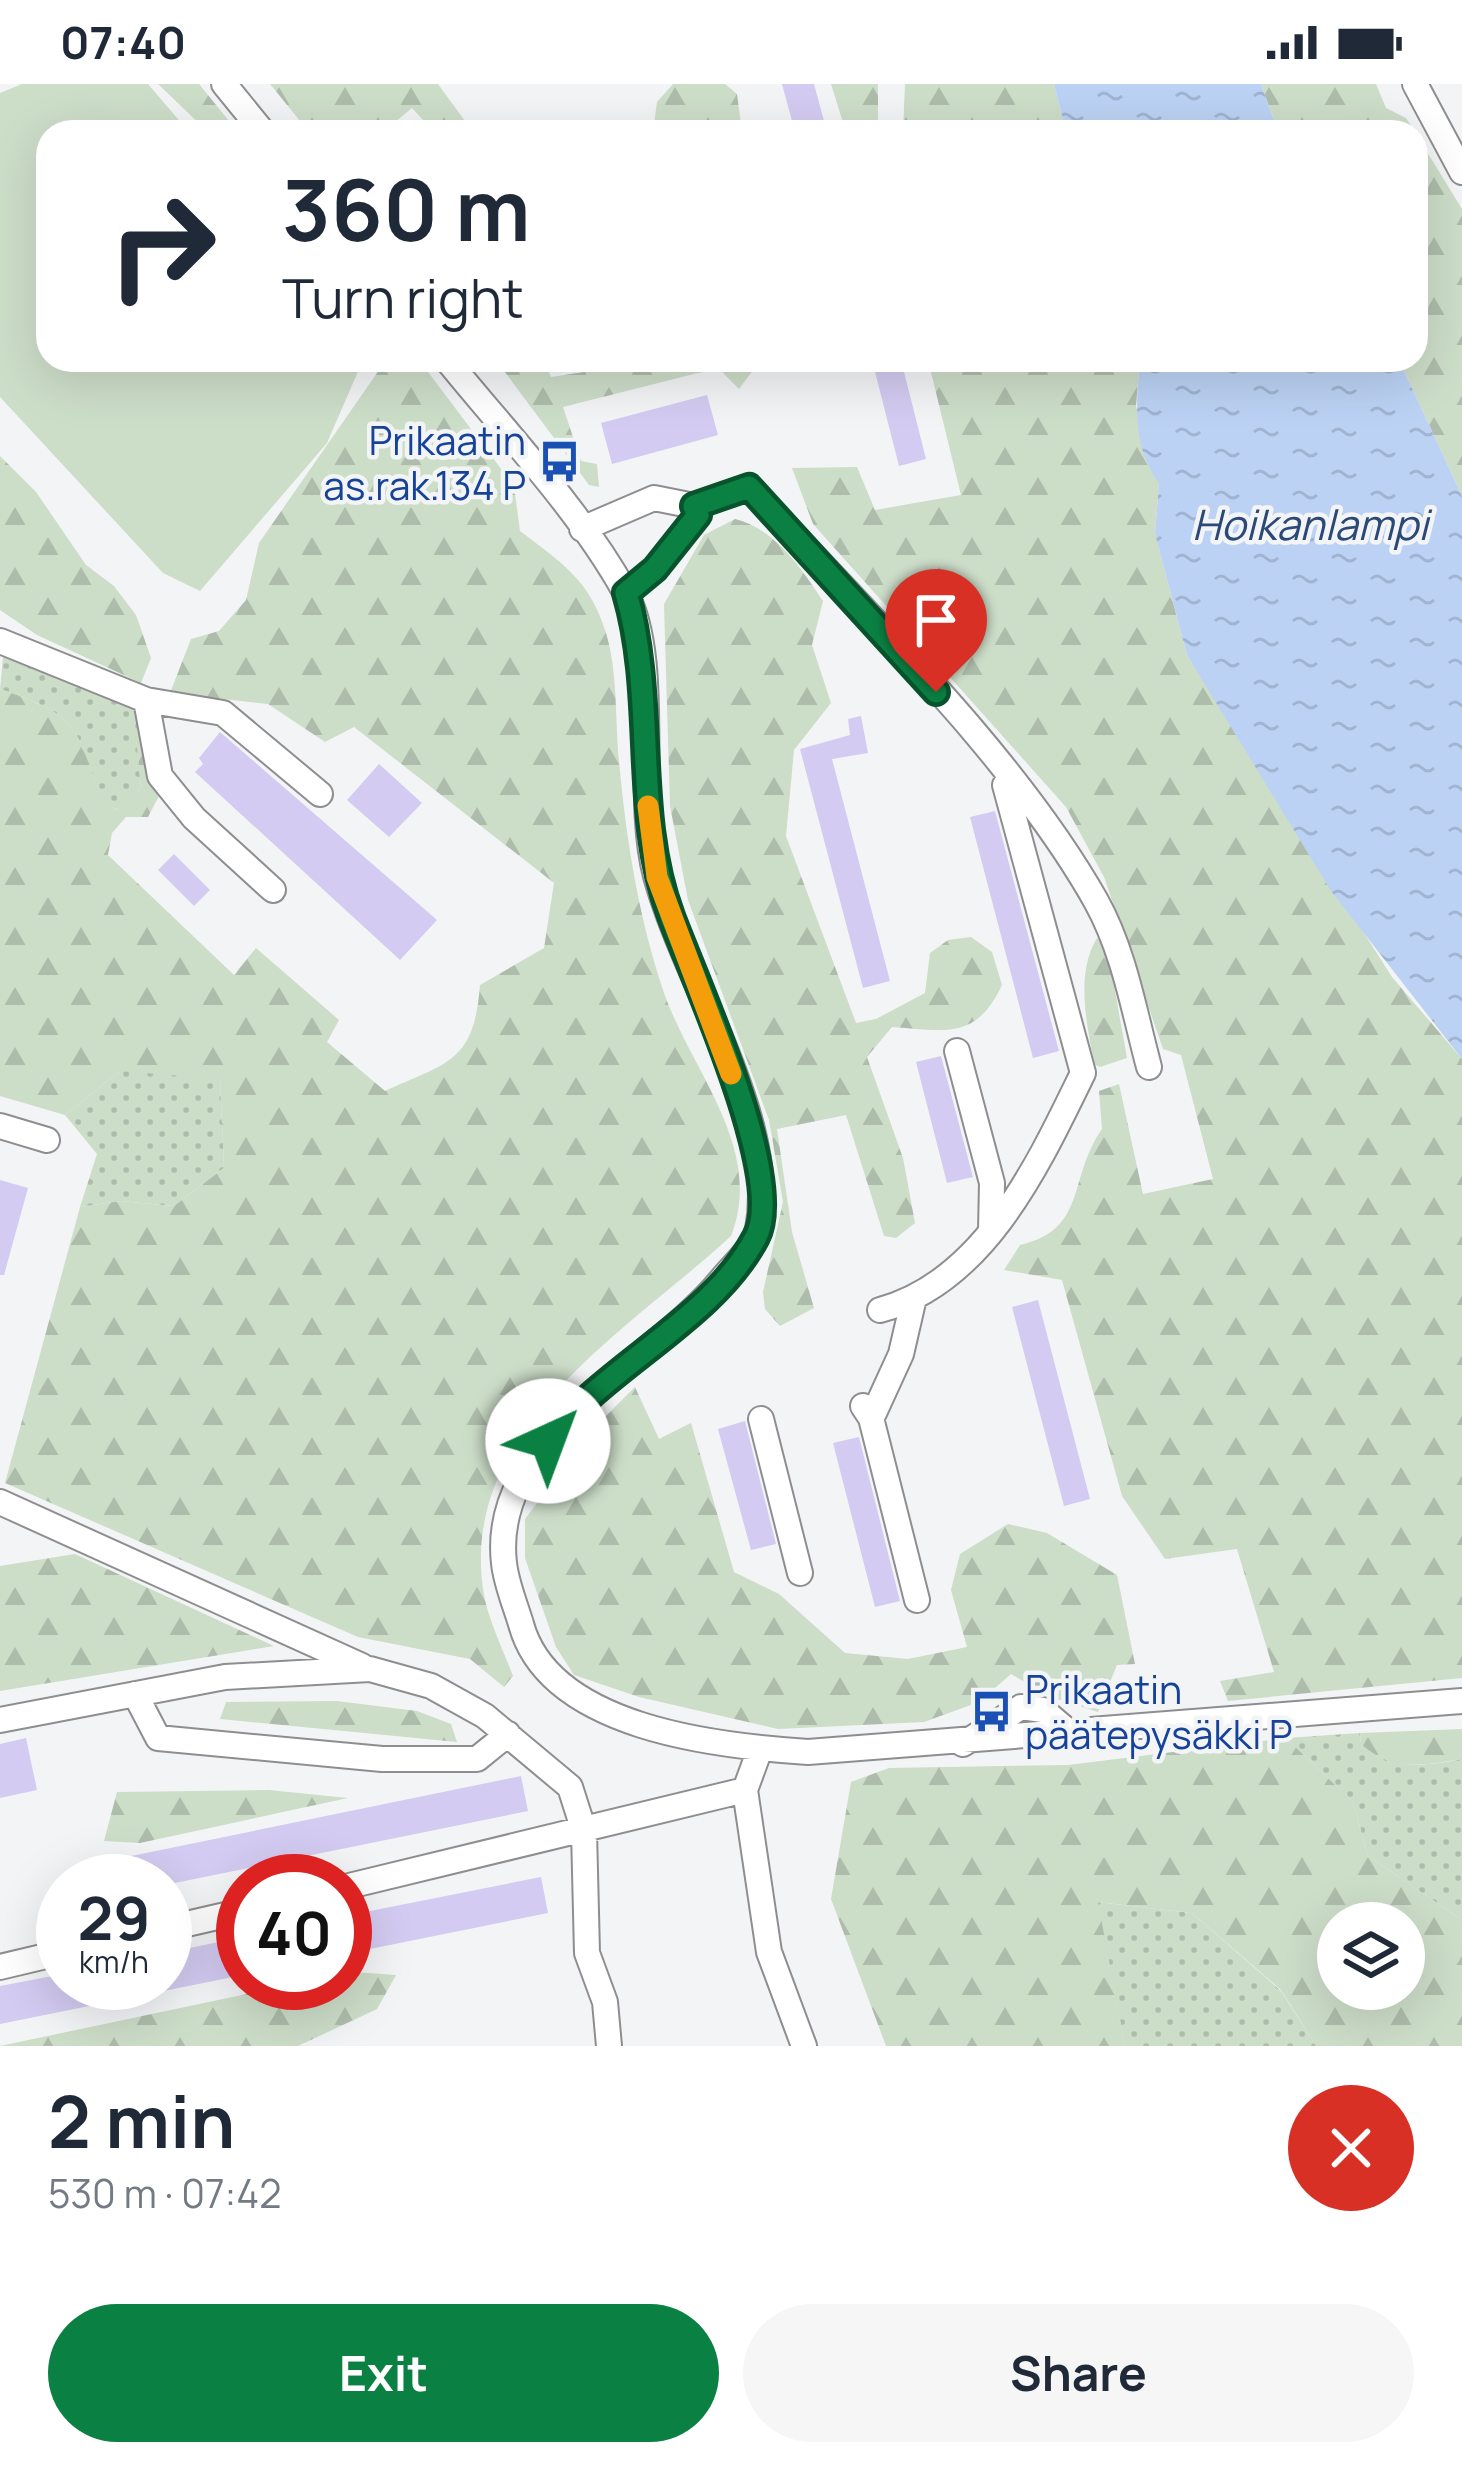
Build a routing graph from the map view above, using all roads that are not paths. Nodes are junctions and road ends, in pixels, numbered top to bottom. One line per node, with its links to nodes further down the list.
1 (224, 84): 3 (street)
2 (1415, 84): 4 (street)
3 (253, 120)
4 (1462, 172)
5 (457, 372): 7 (street)
6 (694, 506): 7 (street); 8 (street); 11 (street)
7 (582, 529): 8 (street)
8 (626, 593): 30 (street)
9 (0, 640): 10 (street)
10 (146, 700): 12 (street); 13 (street)
11 (1000, 766): 15 (street); 18 (street)
12 (320, 794)
13 (273, 890)
14 (957, 1051): 18 (street)
15 (1149, 1066)
16 (0, 1126): 17 (street)
17 (47, 1140)
18 (991, 1231): 19 (street)
19 (913, 1302): 20 (street); 24 (street)
20 (880, 1310)
21 (761, 1419): 23 (street)
22 (0, 1502): 25 (street)
23 (800, 1574)
24 (917, 1600)
25 (370, 1669): 26 (street); 29 (street)
26 (135, 1694): 28 (street); 29 (street)
27 (1462, 1701): 30 (street)
28 (0, 1720)
29 (508, 1734): 32 (street)
30 (760, 1749): 31 (street)
31 (745, 1790): 32 (street); 37 (street)
32 (584, 1831): 33 (street); 36 (street)
33 (372, 1881)
34 (36, 1958): 35 (street)
35 (0, 1967)
36 (609, 2046)
37 (804, 2046)

